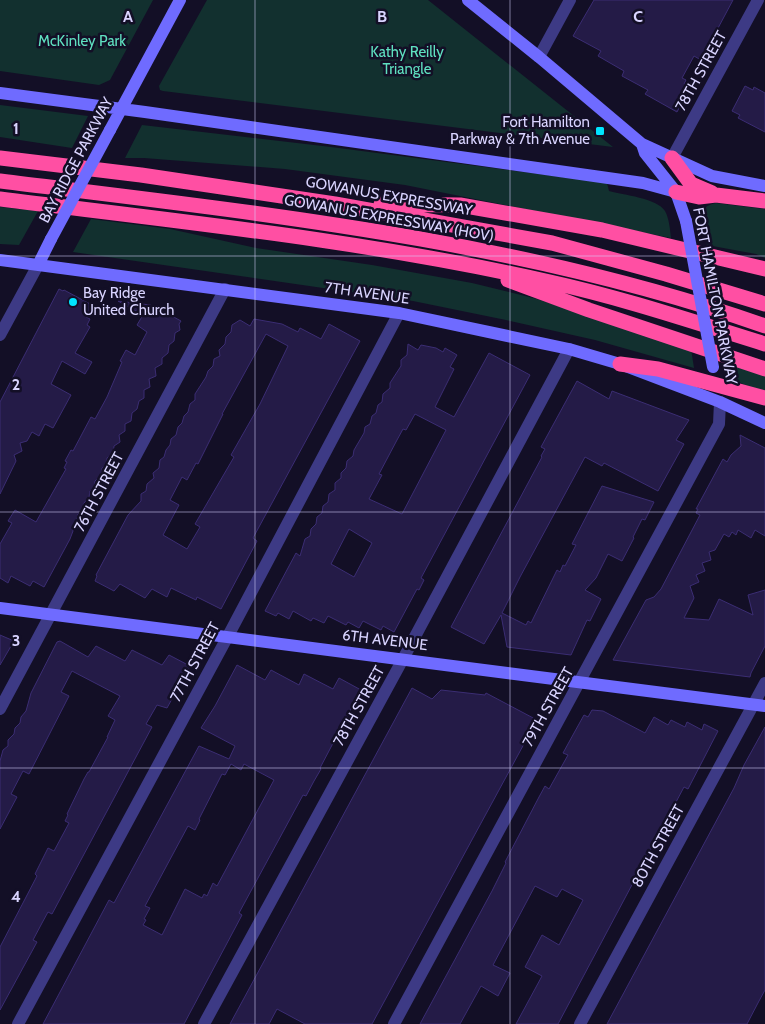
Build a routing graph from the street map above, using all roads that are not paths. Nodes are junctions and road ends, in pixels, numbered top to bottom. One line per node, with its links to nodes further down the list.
1 (180, 0): 7 (main road, BAY RIDGE PARKWAY)
2 (468, 0): 5 (main road, FORT HAMILTON PARKWAY)
3 (570, 0): 5 (street)
4 (758, 0): 10 (street, 78TH STREET)
5 (539, 57): 8 (main road, FORT HAMILTON PARKWAY)
6 (0, 93): 7 (main road)
7 (122, 109): 13 (main road); 20 (main road, BAY RIDGE PARKWAY, bridge)
8 (642, 144): 10 (main road); 13 (main road, FORT HAMILTON PARKWAY)
9 (0, 158): 17 (highway, GOWANUS EXPRESSWAY)
10 (672, 158): 12 (main road); 14 (highway)
11 (0, 181): 25 (highway, GOWANUS EXPRESSWAY (HOV))
12 (765, 186)
13 (676, 192): 14 (highway); 31 (main road, FORT HAMILTON PARKWAY, bridge)
14 (716, 195): 16 (highway)
15 (0, 199): 19 (highway)
16 (765, 201)
17 (335, 204): 21 (highway); 23 (highway, GOWANUS EXPRESSWAY)
18 (0, 260): 20 (main road, 7TH AVENUE)
19 (459, 263): 27 (highway); 30 (highway)
20 (38, 265): 22 (main road, 7TH AVENUE); 26 (street, BAY RIDGE PARKWAY)
21 (765, 269)
22 (225, 290): 24 (main road, 7TH AVENUE); 36 (street, 76TH STREET)
23 (765, 304)
24 (399, 313): 28 (main road, 7TH AVENUE); 37 (street, 77TH STREET)
25 (765, 326)
26 (0, 335)
27 (765, 344)
28 (569, 349): 29 (main road, 7TH AVENUE); 38 (street, 78TH STREET)
29 (620, 364): 31 (highway); 33 (main road, 7TH AVENUE)
30 (765, 369)
31 (717, 386): 32 (highway); 33 (main road, FORT HAMILTON PARKWAY)
32 (765, 398)
33 (720, 402): 34 (main road, FORT HAMILTON PARKWAY); 39 (street, 79TH STREET)
34 (765, 424)
35 (0, 608): 36 (main road, 6TH AVENUE)
36 (52, 615): 37 (main road, 6TH AVENUE); 42 (street, 76TH STREET)
37 (228, 636): 38 (main road, 6TH AVENUE); 43 (street, 77TH STREET)
38 (403, 659): 39 (main road, 6TH AVENUE); 44 (street, 78TH STREET)
39 (580, 682): 41 (main road, 6TH AVENUE); 45 (street, 79TH STREET)
40 (765, 683): 41 (street, 80TH STREET)
41 (759, 705): 46 (street, 80TH STREET)
42 (0, 709)
43 (18, 1024)
44 (204, 1024)
45 (394, 1024)
46 (580, 1024)

